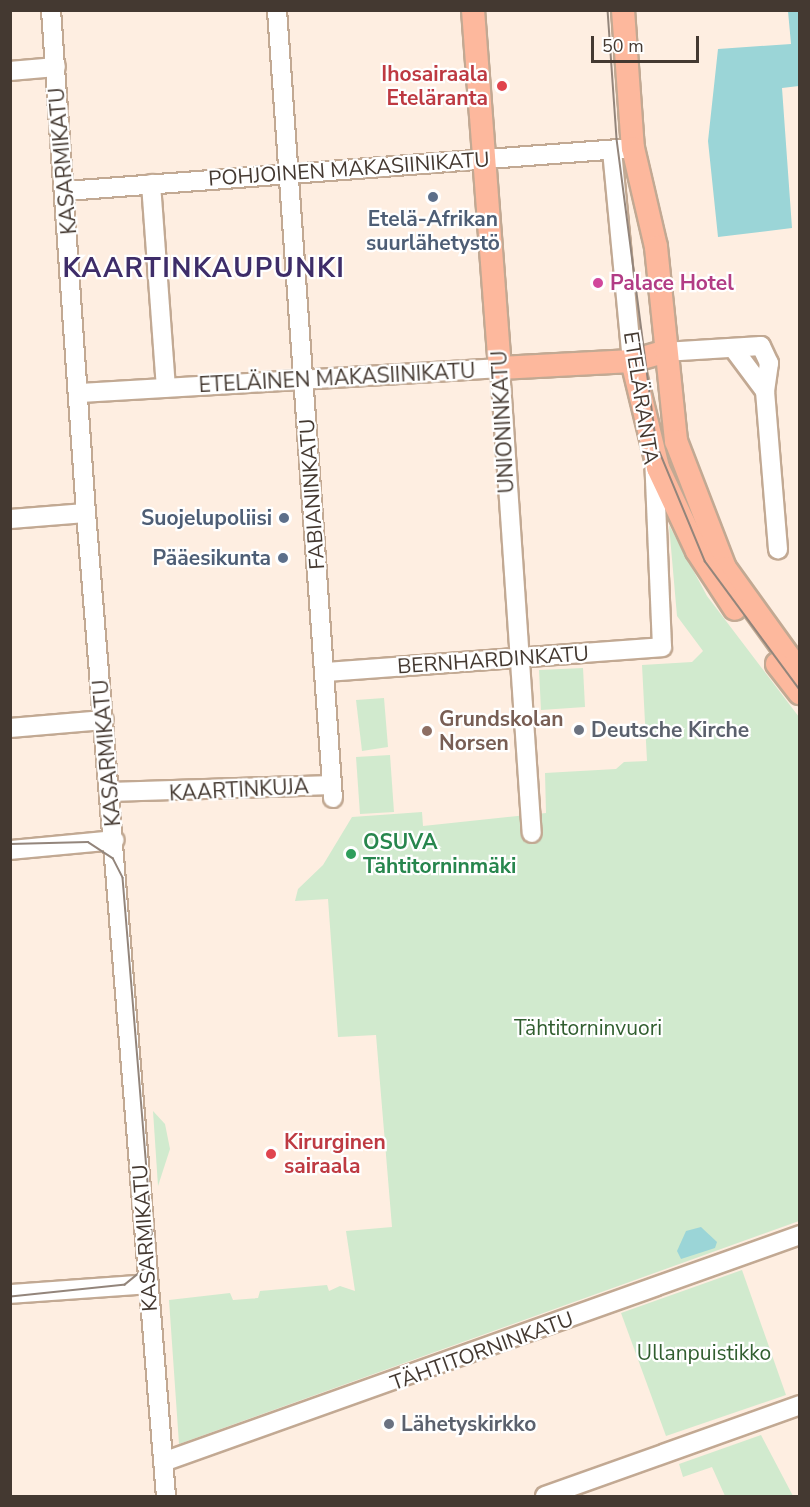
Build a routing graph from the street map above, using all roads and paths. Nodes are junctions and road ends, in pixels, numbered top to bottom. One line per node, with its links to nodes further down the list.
1 (51, 10): 5 (street, KASARMIKATU)
2 (278, 10): 9 (street, FABIANINKATU)
3 (473, 10): 8 (main road, UNIONINKATU)
4 (623, 10): 7 (main road, ETELÄRANTA)
5 (56, 67): 6 (street); 11 (street, KASARMIKATU)
6 (10, 71)
7 (623, 149): 8 (street, POHJOINEN MAKASIINIKATU); 13 (main road, ETELÄRANTA); 14 (street, ETELÄRANTA)
8 (484, 158): 9 (street, POHJOINEN MAKASIINIKATU); 15 (main road, UNIONINKATU)
9 (290, 173): 10 (street, POHJOINEN MAKASIINIKATU); 16 (street, FABIANINKATU)
10 (151, 184): 11 (street, POHJOINEN MAKASIINIKATU); 17 (street)
11 (66, 191): 19 (street, KASARMIKATU)
12 (733, 348): 13 (street); 18 (street); 18 (street)
13 (664, 352): 14 (main road, ETELÄINEN MAKASIINIKATU); 27 (main road, ETELÄRANTA)
14 (632, 361): 15 (main road, ETELÄINEN MAKASIINIKATU); 20 (main road, ETELÄRANTA)
15 (500, 368): 16 (street, ETELÄINEN MAKASIINIKATU); 25 (street, UNIONINKATU)
16 (305, 381): 17 (street, ETELÄINEN MAKASIINIKATU); 26 (street, FABIANINKATU)
17 (166, 387): 19 (street, ETELÄINEN MAKASIINIKATU)
18 (765, 391): 23 (street)
19 (81, 393): 21 (street, KASARMIKATU)
20 (654, 457): 24 (street, ETELÄRANTA); 28 (main road)
21 (86, 513): 22 (street); 29 (street, KASARMIKATU)
22 (10, 519)
23 (778, 549)
24 (662, 647): 25 (street, BERNHARDINKATU)
25 (518, 657): 26 (street, BERNHARDINKATU); 33 (street, UNIONINKATU)
26 (325, 672): 32 (street, FABIANINKATU)
27 (800, 672)
28 (800, 693)
29 (104, 720): 30 (street); 31 (street, KASARMIKATU)
30 (10, 728)
31 (110, 792): 32 (street, KAARTINKUJA); 34 (street, KASARMIKATU)
32 (333, 792)
33 (532, 833)
34 (115, 840): 35 (street); 37 (street, KASARMIKATU)
35 (10, 850)
36 (800, 1235): 40 (street, TÄHTITORNINKATU)
37 (149, 1284): 38 (street); 40 (street, KASARMIKATU)
38 (10, 1294)
39 (800, 1405): 42 (street)
40 (163, 1462): 41 (street, KASARMIKATU)
41 (166, 1497)
42 (545, 1497)

